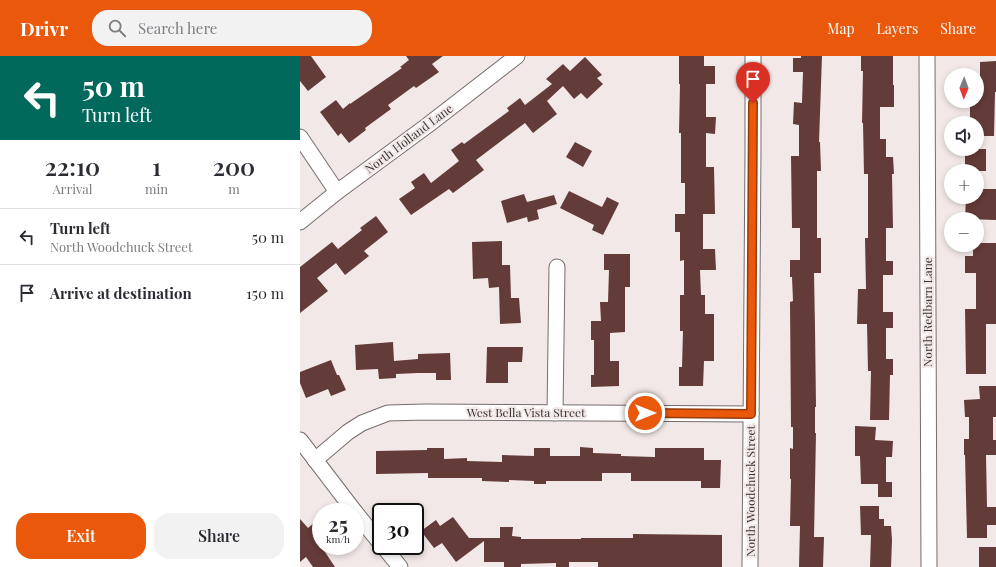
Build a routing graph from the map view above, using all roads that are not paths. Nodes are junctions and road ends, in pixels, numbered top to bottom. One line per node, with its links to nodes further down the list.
1 (517, 56): 5 (street, North Holland Lane)
2 (753, 56): 9 (street, North Woodchuck Street)
3 (927, 56): 18 (street, North Redbarn Lane)
4 (300, 137): 5 (street)
5 (337, 192): 6 (street, North Holland Lane)
6 (300, 222)
7 (557, 267): 8 (street)
8 (555, 413): 9 (street, West Bella Vista Street); 11 (street, West Bella Vista Street)
9 (751, 414): 17 (street, North Woodchuck Street)
10 (300, 440): 11 (street)
11 (315, 460): 12 (street)
12 (348, 503)
13 (364, 523): 14 (street)
14 (372, 533)
15 (390, 555): 16 (street)
16 (400, 567)
17 (750, 567)
18 (929, 567)

